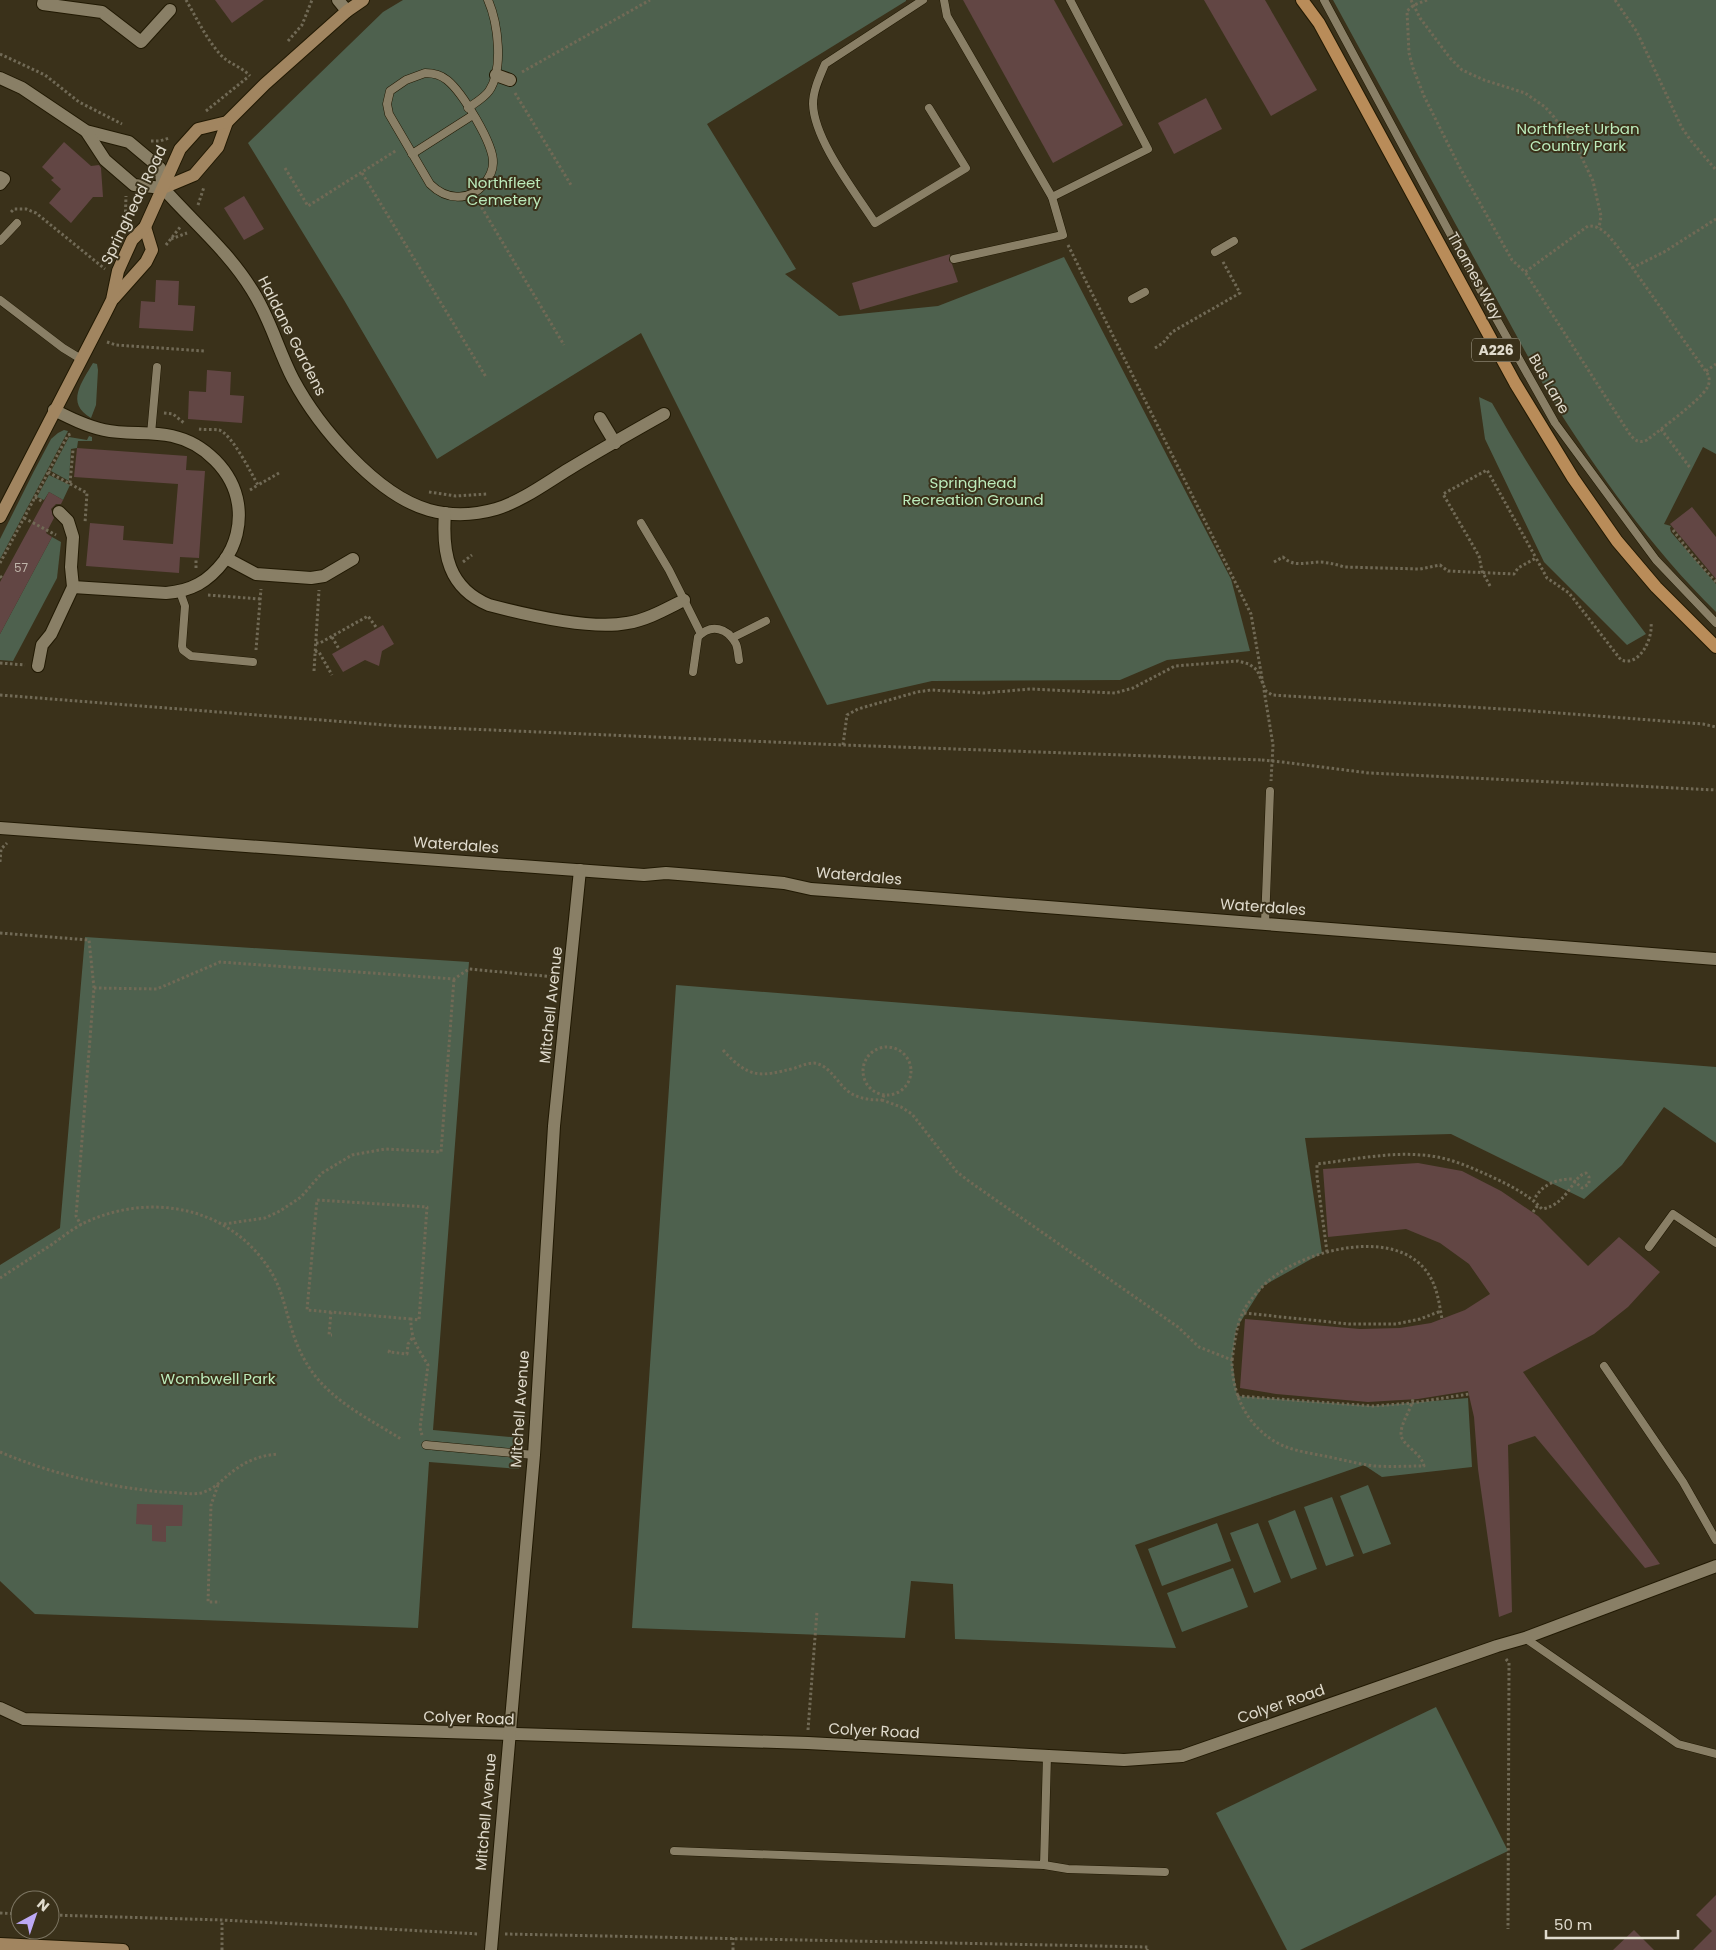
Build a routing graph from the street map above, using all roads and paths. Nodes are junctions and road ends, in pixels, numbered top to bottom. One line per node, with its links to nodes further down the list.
1 (44, 0): 18 (street)
2 (186, 0): 25 (path)
3 (312, 0): 21 (path)
4 (338, 0): 19 (street)
5 (363, 0): 19 (main road)
6 (488, 0): 24 (lane)
7 (650, 0): 27 (path)
8 (923, 0): 28 (lane)
9 (944, 0): 48 (lane)
10 (1070, 0): 48 (lane)
11 (1302, 0): 20 (main road, Thames Way / A226)
12 (1313, 0): 20 (main road, Thames Way / A226)
13 (1324, 0): 117 (lane, Bus Lane)
14 (1411, 0): 17 (path)
15 (1427, 0): 17 (path)
16 (1615, 0): 39 (path)
17 (1414, 5): 54 (path); 63 (path)
18 (170, 10)
19 (347, 11): 31 (main road)
20 (1319, 23): 123 (main road, Thames Way / A226)
21 (286, 44)
22 (0, 54): 32 (path)
23 (255, 72): 25 (path)
24 (496, 75): 27 (street); 29 (lane)
25 (250, 76): 30 (path)
26 (0, 78): 33 (street)
27 (510, 80): 44 (path)
28 (929, 108)
29 (470, 111): 36 (lane); 37 (lane); 46 (lane)
30 (202, 114)
31 (227, 122): 45 (main road); 45 (main road, Springhead Road)
32 (129, 128)
33 (86, 131): 45 (street); 45 (street)
34 (174, 134): 35 (path)
35 (146, 140)
36 (406, 144): 37 (lane); 40 (path)
37 (412, 154): 46 (lane)
38 (285, 168): 40 (path)
39 (1716, 170)
40 (362, 173): 76 (path)
41 (0, 177): 43 (street)
42 (209, 181): 49 (path)
43 (0, 184)
44 (571, 185)
45 (163, 188): 53 (main road, Springhead Road); 94 (street, Haldane Gardens)
46 (473, 194): 69 (path)
47 (125, 196): 55 (path)
48 (1052, 197): 56 (lane)
49 (198, 209)
50 (7, 216): 62 (path)
51 (1716, 219): 61 (path)
52 (17, 224): 57 (lane)
53 (144, 227): 67 (main road, Springhead Road); 67 (main road)
54 (1599, 228): 61 (path); 63 (path)
55 (124, 234)
56 (1063, 235): 60 (lane); 133 (path)
57 (0, 241)
58 (1234, 241): 59 (lane)
59 (1216, 251): 70 (path)
60 (954, 259)
61 (1632, 268): 75 (path)
62 (108, 271)
63 (1525, 272): 81 (path)
64 (1145, 292): 65 (lane)
65 (1132, 299)
66 (0, 300): 72 (lane)
67 (112, 300): 72 (main road, Springhead Road)
68 (107, 342): 71 (path)
69 (564, 345)
70 (1155, 348)
71 (204, 350)
72 (81, 359): 77 (main road, Springhead Road)
73 (1716, 364): 75 (path)
74 (158, 367): 82 (lane)
75 (1706, 371): 81 (path)
76 (486, 377)
77 (54, 410): 80 (street); 95 (main road, Springhead Road)
78 (664, 414): 83 (street, Haldane Gardens)
79 (600, 418): 83 (street)
80 (90, 426): 82 (street); 91 (path)
81 (1661, 429): 85 (path)
82 (151, 434): 99 (street)
83 (615, 443): 94 (street, Haldane Gardens)
84 (73, 450): 86 (path)
85 (1691, 469)
86 (70, 483)
87 (258, 485): 89 (path)
88 (428, 492): 90 (path)
89 (248, 494)
90 (490, 494)
91 (35, 497): 92 (path); 104 (path)
92 (43, 502)
93 (59, 512): 109 (street)
94 (445, 513): 114 (street)
95 (0, 517)
96 (641, 523): 114 (lane)
97 (1673, 530): 106 (path)
98 (472, 555): 102 (path)
99 (226, 558): 101 (street); 111 (street)
100 (1536, 558): 105 (path); 105 (path); 116 (path)
101 (353, 559)
102 (457, 559)
103 (1274, 562): 105 (path)
104 (0, 563)
105 (1483, 573): 108 (path)
106 (1716, 582)
107 (264, 586): 113 (path)
108 (1490, 586)
109 (73, 587): 111 (street); 129 (street)
110 (316, 589): 122 (path)
111 (180, 592): 126 (lane)
112 (203, 595): 113 (path)
113 (260, 599): 126 (path)
114 (684, 600): 119 (lane)
115 (766, 621): 121 (lane)
116 (1651, 623)
117 (1716, 623)
118 (376, 627): 120 (path)
119 (702, 634): 121 (lane); 131 (lane)
120 (332, 637): 122 (path); 124 (path)
121 (732, 638): 127 (lane)
122 (316, 643): 125 (path)
123 (1716, 647)
124 (339, 649)
125 (315, 651): 130 (path); 132 (path)
126 (254, 658)
127 (739, 660)
128 (0, 663): 129 (path)
129 (38, 666)
130 (314, 671)
131 (693, 672)
132 (332, 675)
133 (1264, 687): 135 (path); 136 (path); 138 (path)
134 (0, 695): 136 (path)
135 (1716, 727)
136 (843, 745): 137 (path, bridge)
137 (1716, 790)
138 (1270, 791): 143 (lane)
139 (0, 828): 142 (street, Waterdales)
140 (11, 840): 141 (path)
141 (0, 862)
142 (580, 870): 143 (street, Waterdales); 146 (street, Mitchell Avenue)
143 (1265, 924): 145 (street, Waterdales)
144 (0, 933): 148 (path)
145 (1716, 958)
146 (570, 978): 147 (path); 179 (street, Mitchell Avenue)
147 (454, 979): 148 (path); 156 (path)
148 (94, 988): 157 (path)
149 (724, 1050): 151 (path)
150 (884, 1095): 150 (path); 151 (path)
151 (882, 1100): 170 (path)
152 (1576, 1183): 152 (path); 153 (path); 154 (path)
153 (1534, 1200): 154 (path); 160 (path)
154 (1538, 1205): 155 (path)
155 (1533, 1212)
156 (223, 1224): 157 (path); 175 (path)
157 (81, 1225): 161 (path)
158 (1716, 1243): 159 (lane)
159 (1648, 1247)
160 (1327, 1252): 162 (path); 164 (path)
161 (0, 1278)
162 (1441, 1311): 164 (path); 165 (path)
163 (331, 1312): 166 (path); 166 (path); 167 (path)
164 (1244, 1313): 170 (path)
165 (1442, 1319)
166 (411, 1320): 168 (path)
167 (332, 1335)
168 (413, 1337): 169 (path); 176 (path)
169 (390, 1350)
170 (1232, 1360): 173 (path)
171 (1604, 1366): 181 (lane)
172 (1468, 1394): 174 (path)
173 (1237, 1396): 174 (path); 174 (path)
174 (1413, 1401)
175 (401, 1439)
176 (426, 1445): 179 (lane)
177 (0, 1452): 180 (path)
178 (278, 1454): 180 (path)
179 (534, 1455): 188 (street, Mitchell Avenue)
180 (218, 1485): 183 (path)
181 (1716, 1540)
182 (1716, 1566): 185 (street, Colyer Road)
183 (220, 1602)
184 (817, 1611): 189 (path)
185 (1524, 1638): 186 (street, Colyer Road); 190 (lane)
186 (1497, 1646): 191 (street, Colyer Road); 197 (path)
187 (0, 1708): 188 (street, Colyer Road)
188 (509, 1735): 189 (street, Colyer Road); 198 (street, Mitchell Avenue)
189 (808, 1743): 191 (street, Colyer Road)
190 (1716, 1754)
191 (1047, 1756): 193 (lane)
192 (674, 1851): 193 (lane)
193 (1044, 1865): 194 (lane)
194 (1165, 1872)
195 (60, 1915): 196 (path)
196 (222, 1920): 198 (path); 202 (path)
197 (1508, 1929)
198 (492, 1934): 199 (path); 203 (street, Mitchell Avenue)
199 (733, 1938): 204 (path); 205 (path)
200 (0, 1944): 201 (main road)
201 (123, 1950)
202 (222, 1950)
203 (491, 1950)
204 (733, 1950)
205 (1148, 1950)

